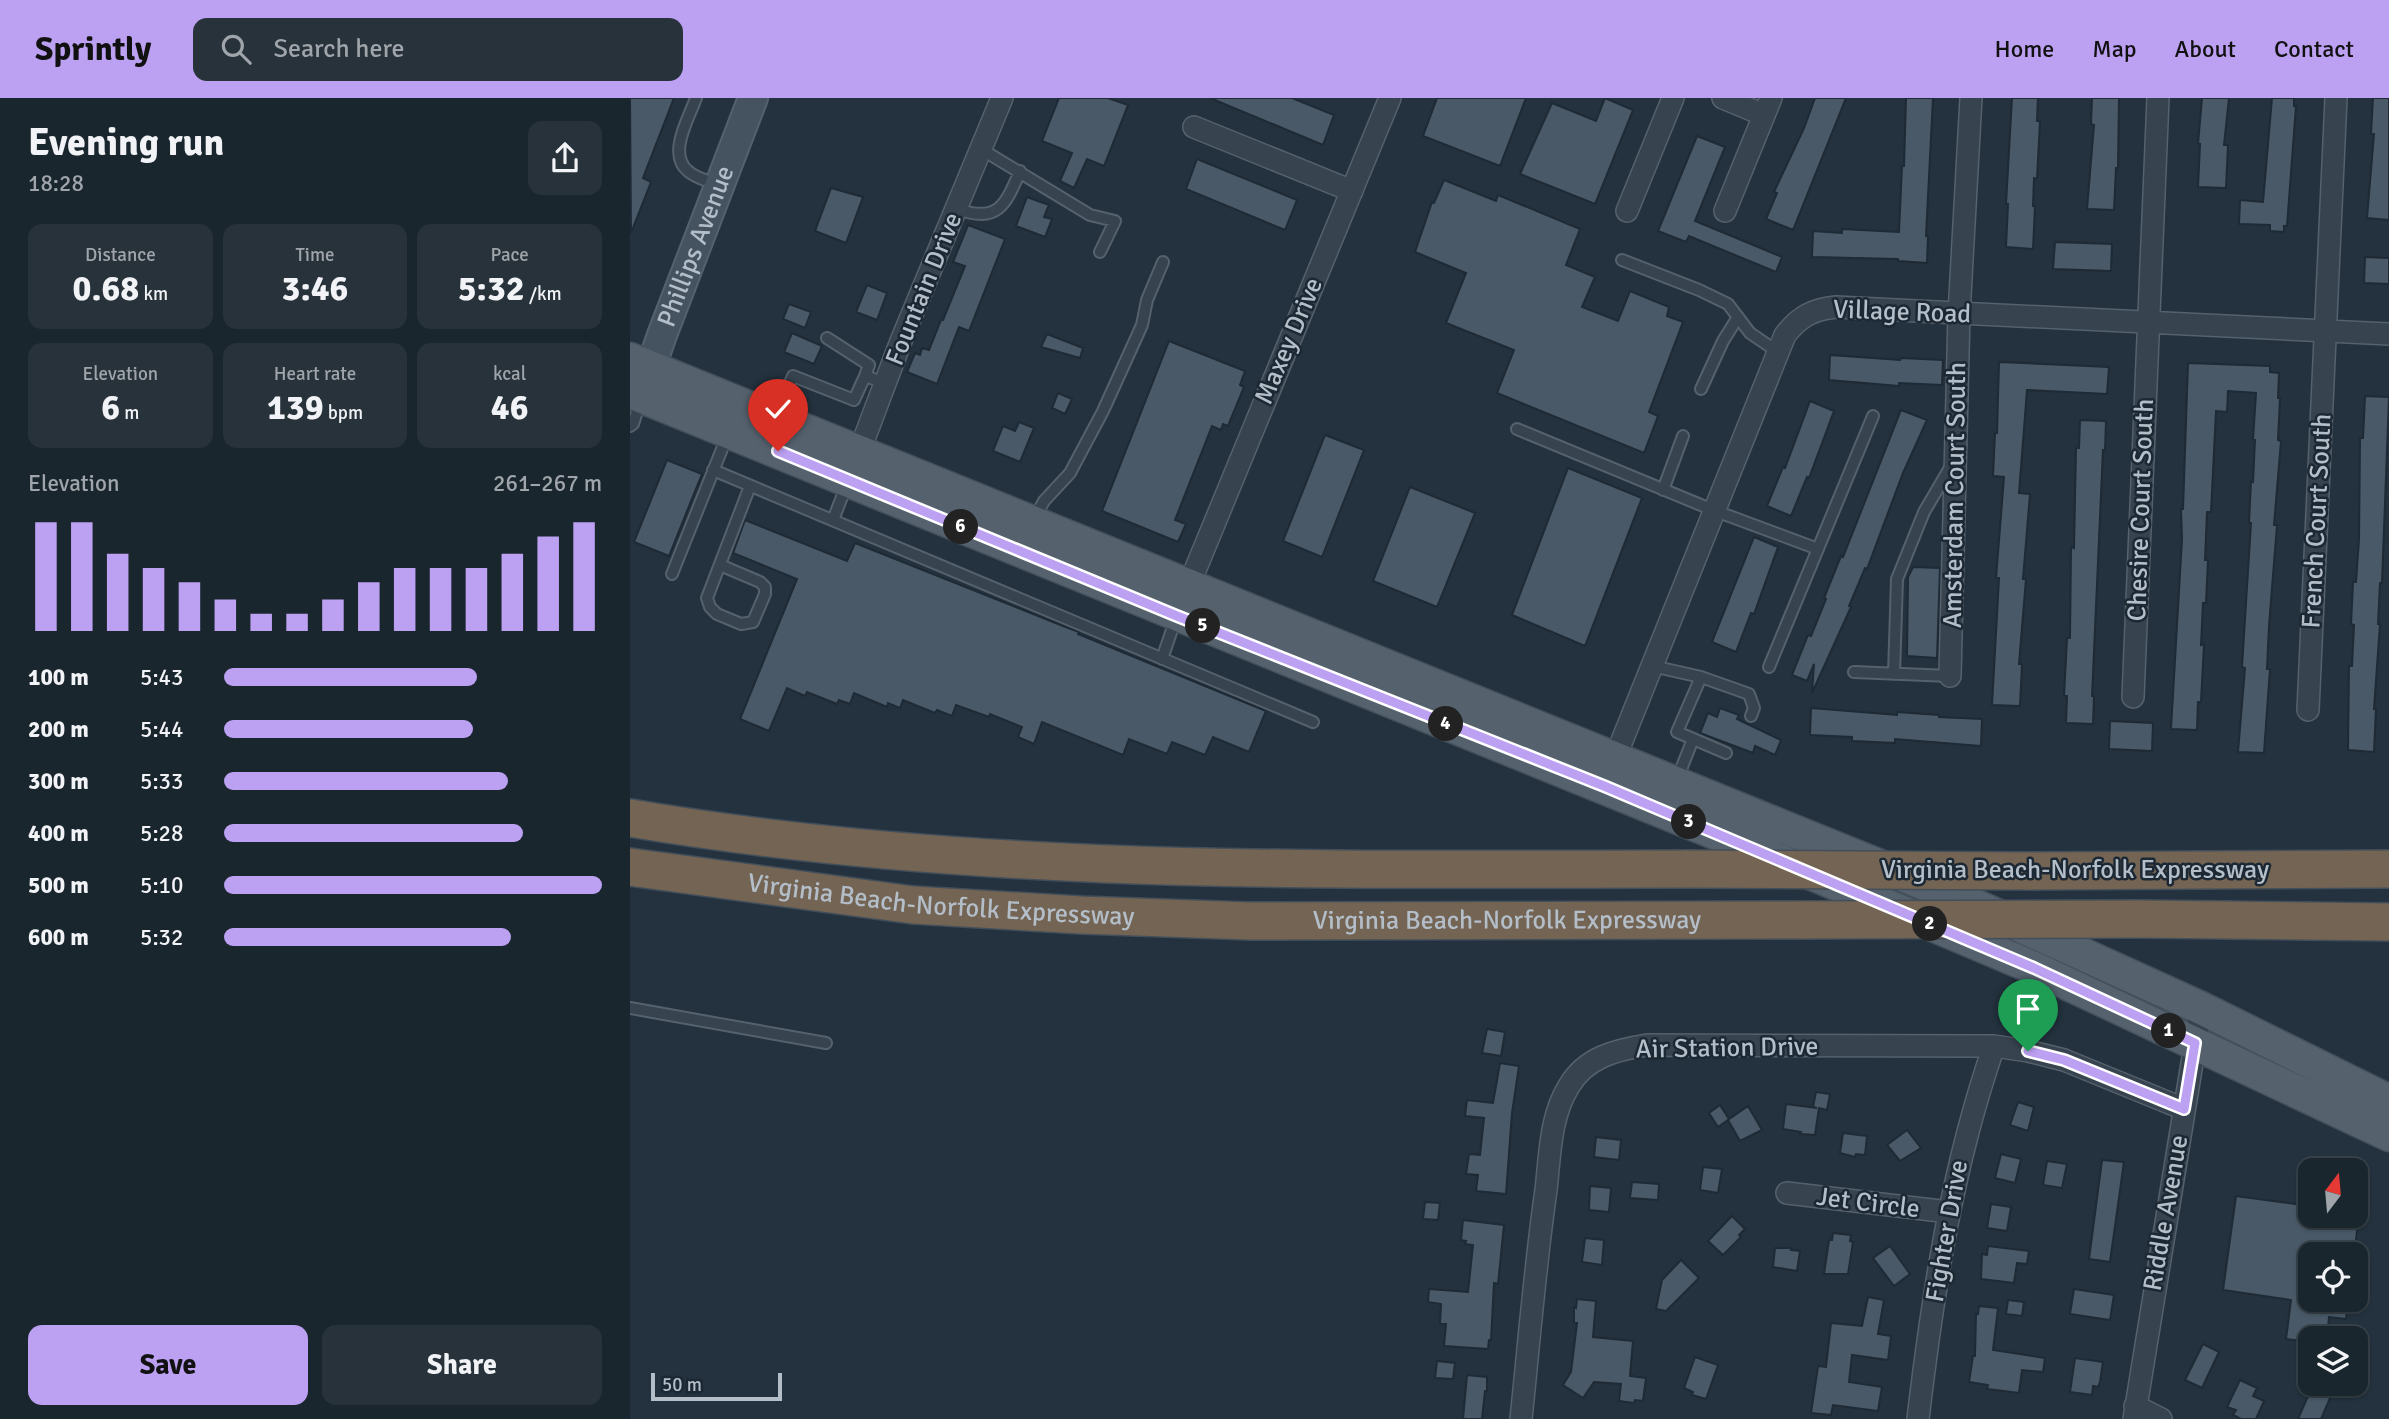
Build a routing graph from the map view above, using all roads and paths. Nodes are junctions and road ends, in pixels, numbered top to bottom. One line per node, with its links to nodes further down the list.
1 (696, 98): 14 (lane)
2 (753, 98): 14 (street, Phillips Avenue)
3 (1002, 98): 12 (street, Fountain Drive)
4 (1390, 98): 15 (street, Maxey Drive)
5 (1673, 98): 17 (street)
6 (1723, 98): 10 (street)
7 (1971, 98): 22 (street, Amsterdam Court South)
8 (2158, 98): 24 (street, Chesire Court South)
9 (2336, 98): 25 (street, French Court South)
10 (1768, 106): 18 (street)
11 (1194, 127): 15 (street)
12 (981, 149): 13 (lane); 16 (street, Fountain Drive)
13 (1020, 172): 16 (lane); 19 (lane)
14 (719, 185): 29 (street, Phillips Avenue)
15 (1352, 191): 50 (street, Maxey Drive)
16 (957, 209): 30 (street, Fountain Drive)
17 (1627, 211)
18 (1725, 211)
19 (1100, 253)
20 (1622, 260): 23 (lane)
21 (1163, 262): 46 (lane)
22 (1959, 314): 24 (street, Village Road); 28 (street, Village Road); 39 (street, Amsterdam Court South)
23 (1738, 317): 28 (lane); 31 (lane)
24 (2148, 323): 25 (street, Village Road); 59 (street, Chesire Court South)
25 (2326, 331): 26 (street, Village Road); 60 (street, French Court South)
26 (2389, 334)
27 (827, 338): 30 (lane)
28 (1778, 352): 44 (street, Village Road)
29 (638, 379): 32 (main road); 34 (lane); 36 (main road)
30 (875, 379): 32 (lane); 38 (street, Fountain Drive)
31 (1701, 389)
32 (775, 416): 38 (main road)
33 (1872, 416): 47 (lane)
34 (630, 426)
35 (1517, 429): 43 (lane)
36 (729, 431): 40 (lane); 41 (main road)
37 (1683, 436): 43 (lane)
38 (859, 451): 41 (street, Fountain Drive); 46 (main road)
39 (1956, 457): 56 (lane); 57 (street, Amsterdam Court South)
40 (713, 470): 42 (lane); 49 (lane)
41 (848, 481): 45 (lane); 51 (main road)
42 (750, 486): 45 (lane); 48 (lane)
43 (1663, 489): 44 (lane)
44 (1713, 510): 47 (lane); 53 (street, Village Road)
45 (833, 520): 52 (lane)
46 (1033, 522): 50 (main road)
47 (1818, 549): 54 (lane)
48 (719, 565): 48 (lane)
49 (672, 574)
50 (1188, 585): 51 (street, Maxey Drive); 65 (main road)
51 (1177, 616): 52 (lane); 65 (main road)
52 (1162, 659): 62 (lane)
53 (1652, 666): 58 (lane); 65 (street, Village Road)
54 (1769, 667)
55 (1854, 672): 56 (lane)
56 (1894, 674): 57 (lane)
57 (1950, 676)
58 (1702, 677): 61 (lane); 63 (lane)
59 (2133, 697)
60 (2308, 710)
61 (1751, 716)
62 (1313, 722)
63 (1693, 739): 64 (lane); 66 (lane)
64 (1726, 753)
65 (1609, 773): 66 (main road); 74 (main road)
66 (1675, 783): 72 (main road)
67 (630, 818): 69 (highway, Virginia Beach-Norfolk Expressway, bridge)
68 (630, 867): 70 (highway, Virginia Beach-Norfolk Expressway, bridge)
69 (2389, 869)
70 (2389, 922)
71 (630, 1008): 73 (lane)
72 (2201, 1008): 74 (street, Riddle Avenue); 76 (main road)
73 (826, 1043)
74 (2195, 1043): 77 (street, Riddle Avenue); 78 (main road)
75 (1994, 1046): 77 (street, Air Station Drive); 80 (street, Fighter Drive); 82 (street, Air Station Drive)
76 (2389, 1101)
77 (2184, 1109): 81 (street, Riddle Avenue)
78 (2389, 1135)
79 (1787, 1193): 80 (street, Jet Circle)
80 (1949, 1212): 83 (street, Fighter Drive)
81 (2135, 1413): 84 (street)
82 (1521, 1419)
83 (1918, 1419)
84 (2161, 1419)

